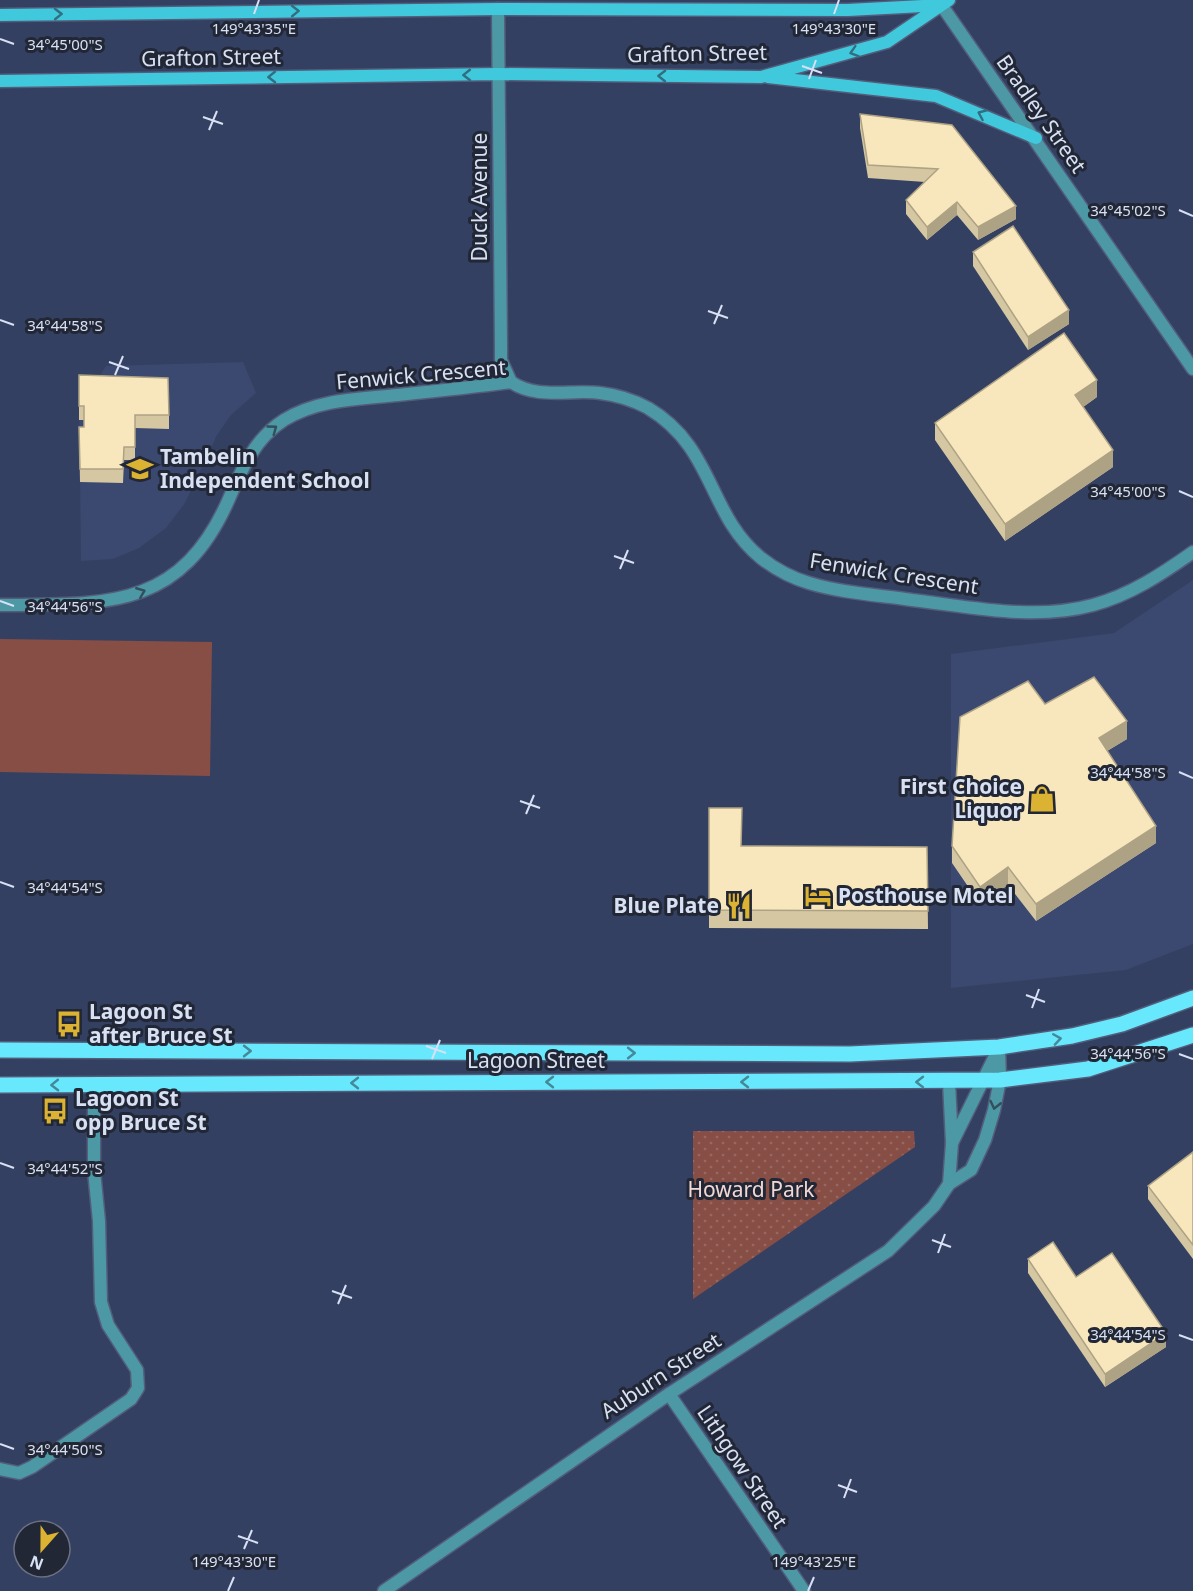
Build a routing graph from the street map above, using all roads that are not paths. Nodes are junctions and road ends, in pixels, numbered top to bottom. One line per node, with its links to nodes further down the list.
1 (943, 2): 2 (street, Grafton Street); 5 (street, Grafton Street, one-way to 5); 7 (street, Bradley Street)
2 (498, 9): 3 (street, Grafton Street, one-way to 2); 4 (street, Duck Avenue)
3 (0, 15)
4 (498, 74): 5 (street, Grafton Street, one-way to 4); 6 (street, Grafton Street, one-way to 6); 9 (street, Duck Avenue)
5 (761, 77): 7 (street, one-way to 5)
6 (0, 81)
7 (1036, 138): 8 (street, Bradley Street)
8 (1193, 369)
9 (512, 382): 10 (street, Fenwick Crescent); 11 (street, Fenwick Crescent, one-way to 9)
10 (1193, 552)
11 (0, 605)
12 (1193, 998): 14 (main road, one-way to 12)
13 (1193, 1035): 16 (main road)
14 (999, 1047): 15 (main road, Lagoon Street, one-way to 14); 16 (street, Auburn Street); 17 (street)
15 (0, 1050)
16 (1000, 1080): 17 (main road, Lagoon Street); 22 (street, Auburn Street, one-way to 22)
17 (982, 1081): 18 (main road, Lagoon Street); 21 (street)
18 (950, 1082): 19 (main road, Lagoon Street, one-way to 19); 21 (street)
19 (94, 1084): 20 (main road, Lagoon Street, one-way to 20); 24 (street)
20 (0, 1085)
21 (952, 1143): 22 (street)
22 (950, 1184): 23 (street, Auburn Street)
23 (669, 1394): 25 (street, Auburn Street); 26 (street, Lithgow Street)
24 (0, 1469)
25 (384, 1591)
26 (804, 1591)

